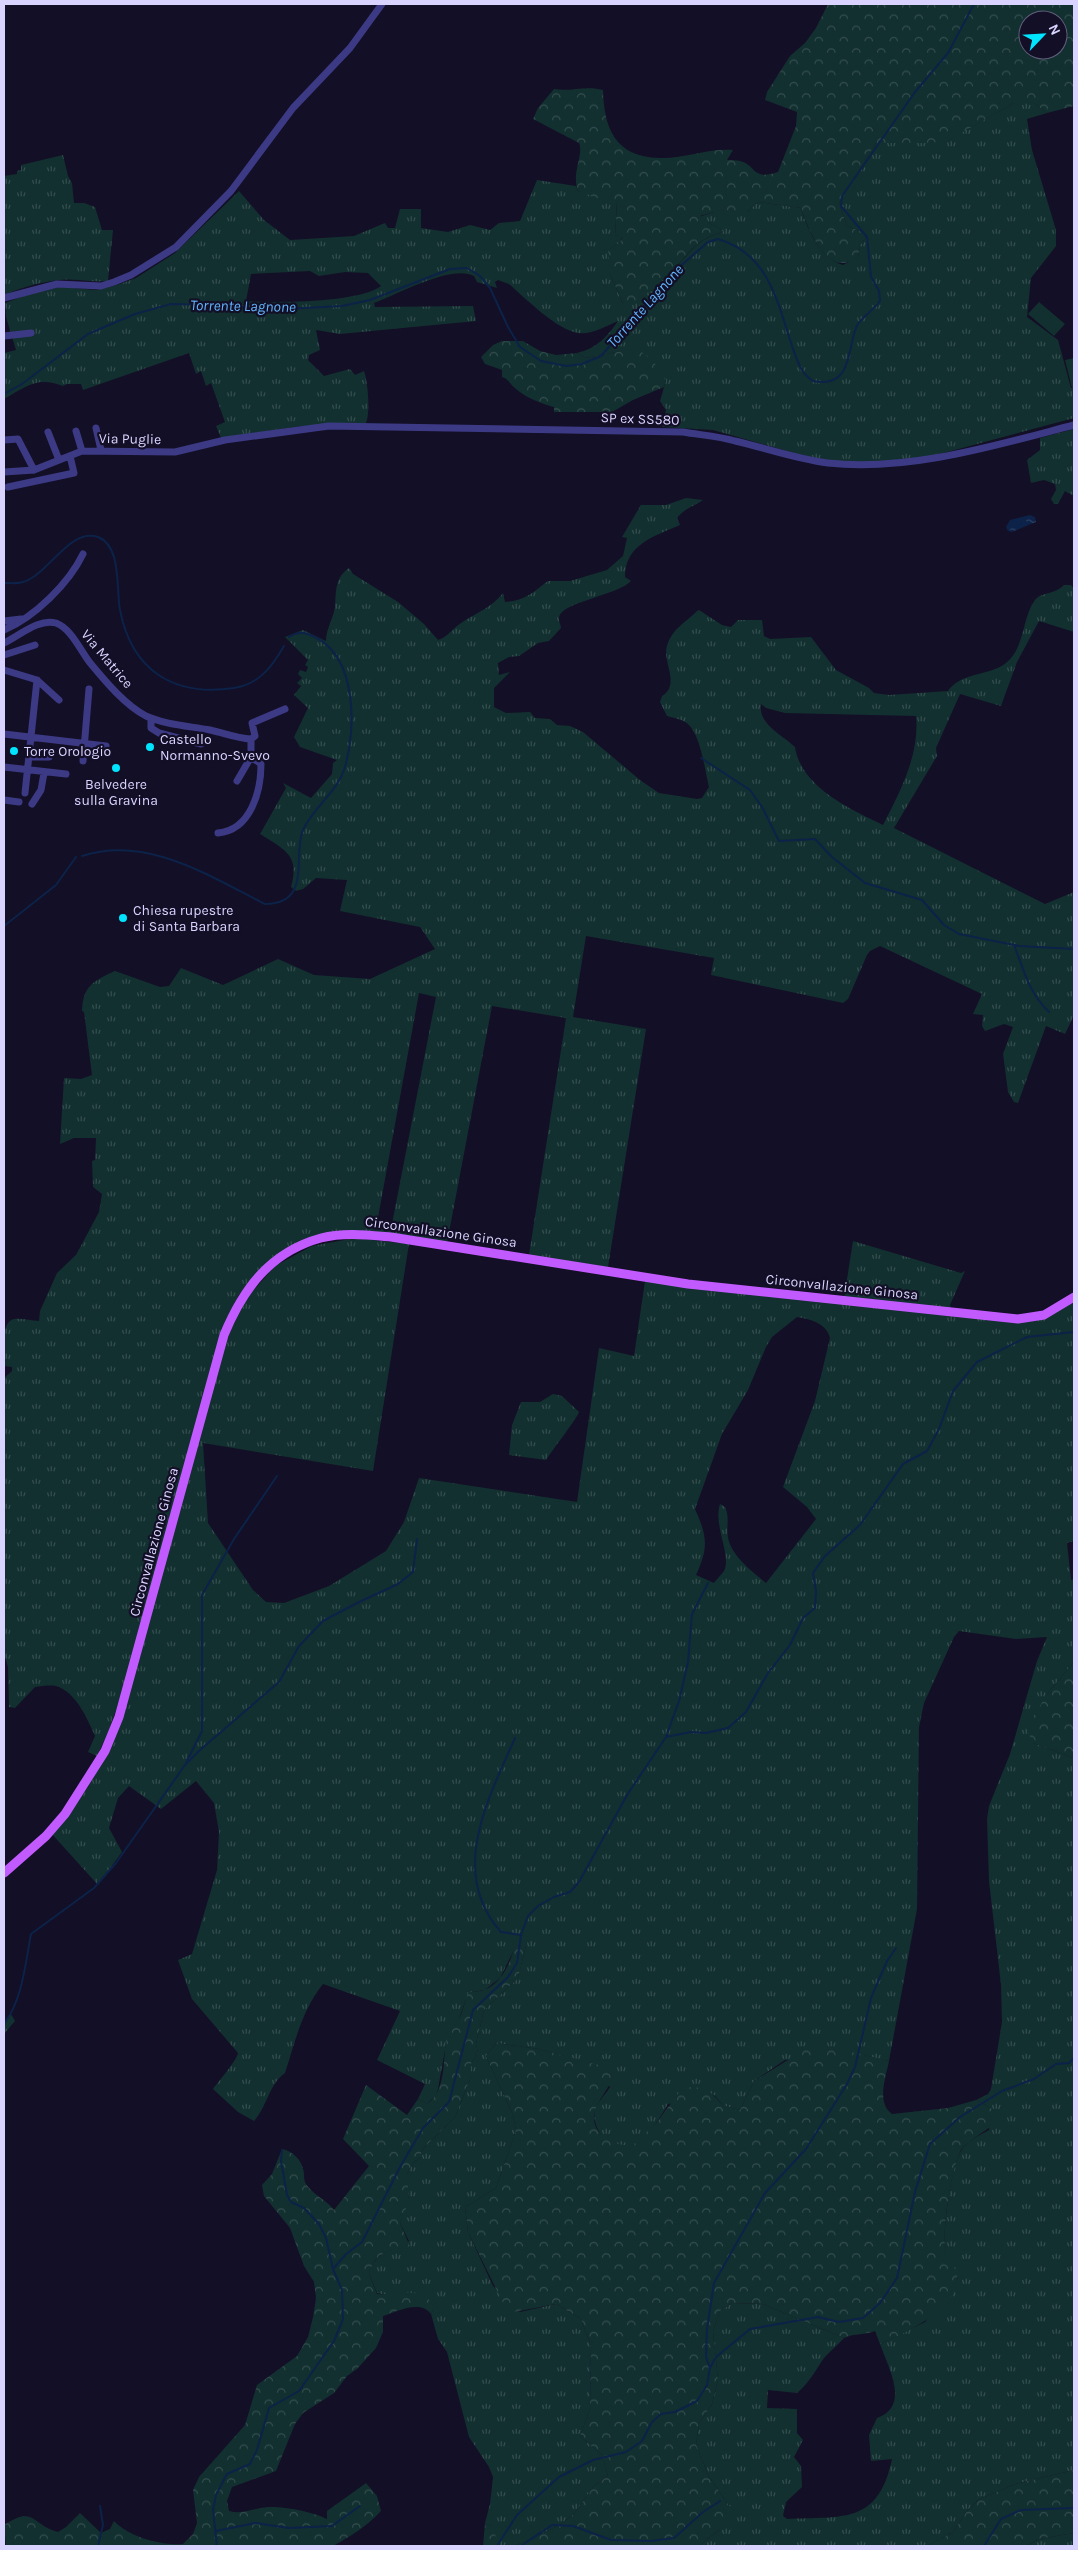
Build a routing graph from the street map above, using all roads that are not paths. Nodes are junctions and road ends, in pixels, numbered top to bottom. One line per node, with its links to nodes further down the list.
1 (382, 4): 2 (street)
2 (4, 298)
3 (31, 333): 4 (street)
4 (4, 336)
5 (1074, 425): 10 (street, SP ex SS580)
6 (96, 428): 11 (street)
7 (76, 431): 12 (street)
8 (48, 432): 14 (street)
9 (4, 440): 15 (street)
10 (199, 446): 11 (street, Via Puglie)
11 (101, 450): 12 (street, Via Puglie)
12 (82, 452): 13 (street, Via Puglie)
13 (70, 456): 14 (street, Via Puglie); 17 (street)
14 (59, 460): 15 (street, Via Puglie)
15 (34, 470): 16 (street, Via Puglie)
16 (4, 472)
17 (8, 487)
18 (83, 554): 19 (street)
19 (21, 619): 20 (street); 21 (street)
20 (4, 621)
21 (4, 630)
22 (4, 643): 30 (street, Via Matrice)
23 (35, 645): 24 (street)
24 (4, 655): 25 (street)
25 (4, 671): 26 (street)
26 (37, 680): 28 (street); 32 (street)
27 (89, 689): 34 (street)
28 (59, 700)
29 (285, 709): 33 (street)
30 (151, 718): 33 (street, Via Matrice); 35 (street)
31 (4, 734): 32 (street)
32 (31, 737): 34 (street); 37 (street)
33 (251, 739): 39 (street)
34 (85, 744): 36 (street); 40 (street)
35 (201, 744)
36 (106, 746)
37 (29, 756): 38 (street); 42 (street)
38 (49, 757)
39 (251, 757): 45 (street); 50 (street)
40 (83, 760)
41 (4, 767): 42 (street)
42 (27, 770): 43 (street); 46 (street)
43 (44, 773): 44 (street); 49 (street)
44 (66, 774)
45 (237, 781)
46 (25, 793)
47 (4, 800): 48 (street)
48 (19, 802)
49 (32, 804)
50 (218, 833)
51 (1074, 1297): 52 (main road, Circonvallazione Ginosa)
52 (4, 1873)

